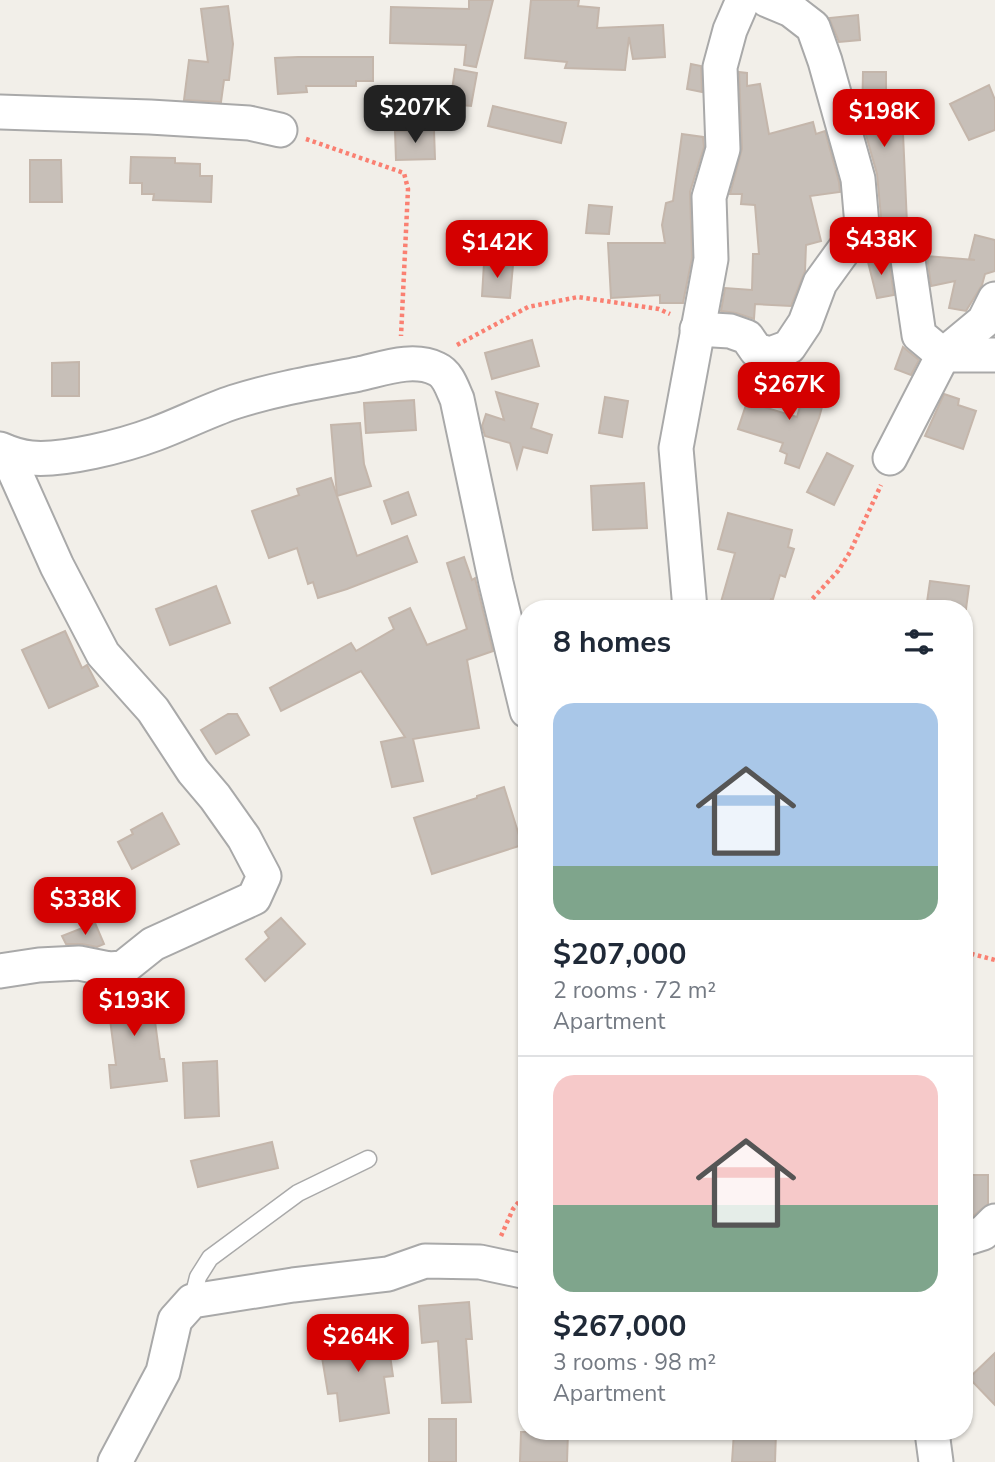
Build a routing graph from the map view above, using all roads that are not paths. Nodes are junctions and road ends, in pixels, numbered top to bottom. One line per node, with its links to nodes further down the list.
1 (743, 0): 7 (street)
2 (767, 0): 5 (street)
3 (0, 111): 4 (street)
4 (280, 130)
5 (862, 225): 7 (street); 8 (street)
6 (995, 299): 8 (street)
7 (697, 329): 12 (street)
8 (943, 355): 9 (street); 11 (street)
9 (995, 355)
10 (3, 450): 13 (street); 14 (street)
11 (890, 458)
12 (689, 600)
13 (518, 674)
14 (0, 971)
15 (369, 1159): 19 (lane)
16 (995, 1221): 17 (street)
17 (973, 1236)
18 (518, 1270): 19 (street)
19 (192, 1301): 21 (street)
20 (933, 1440): 22 (street)
21 (115, 1462)
22 (936, 1462)

